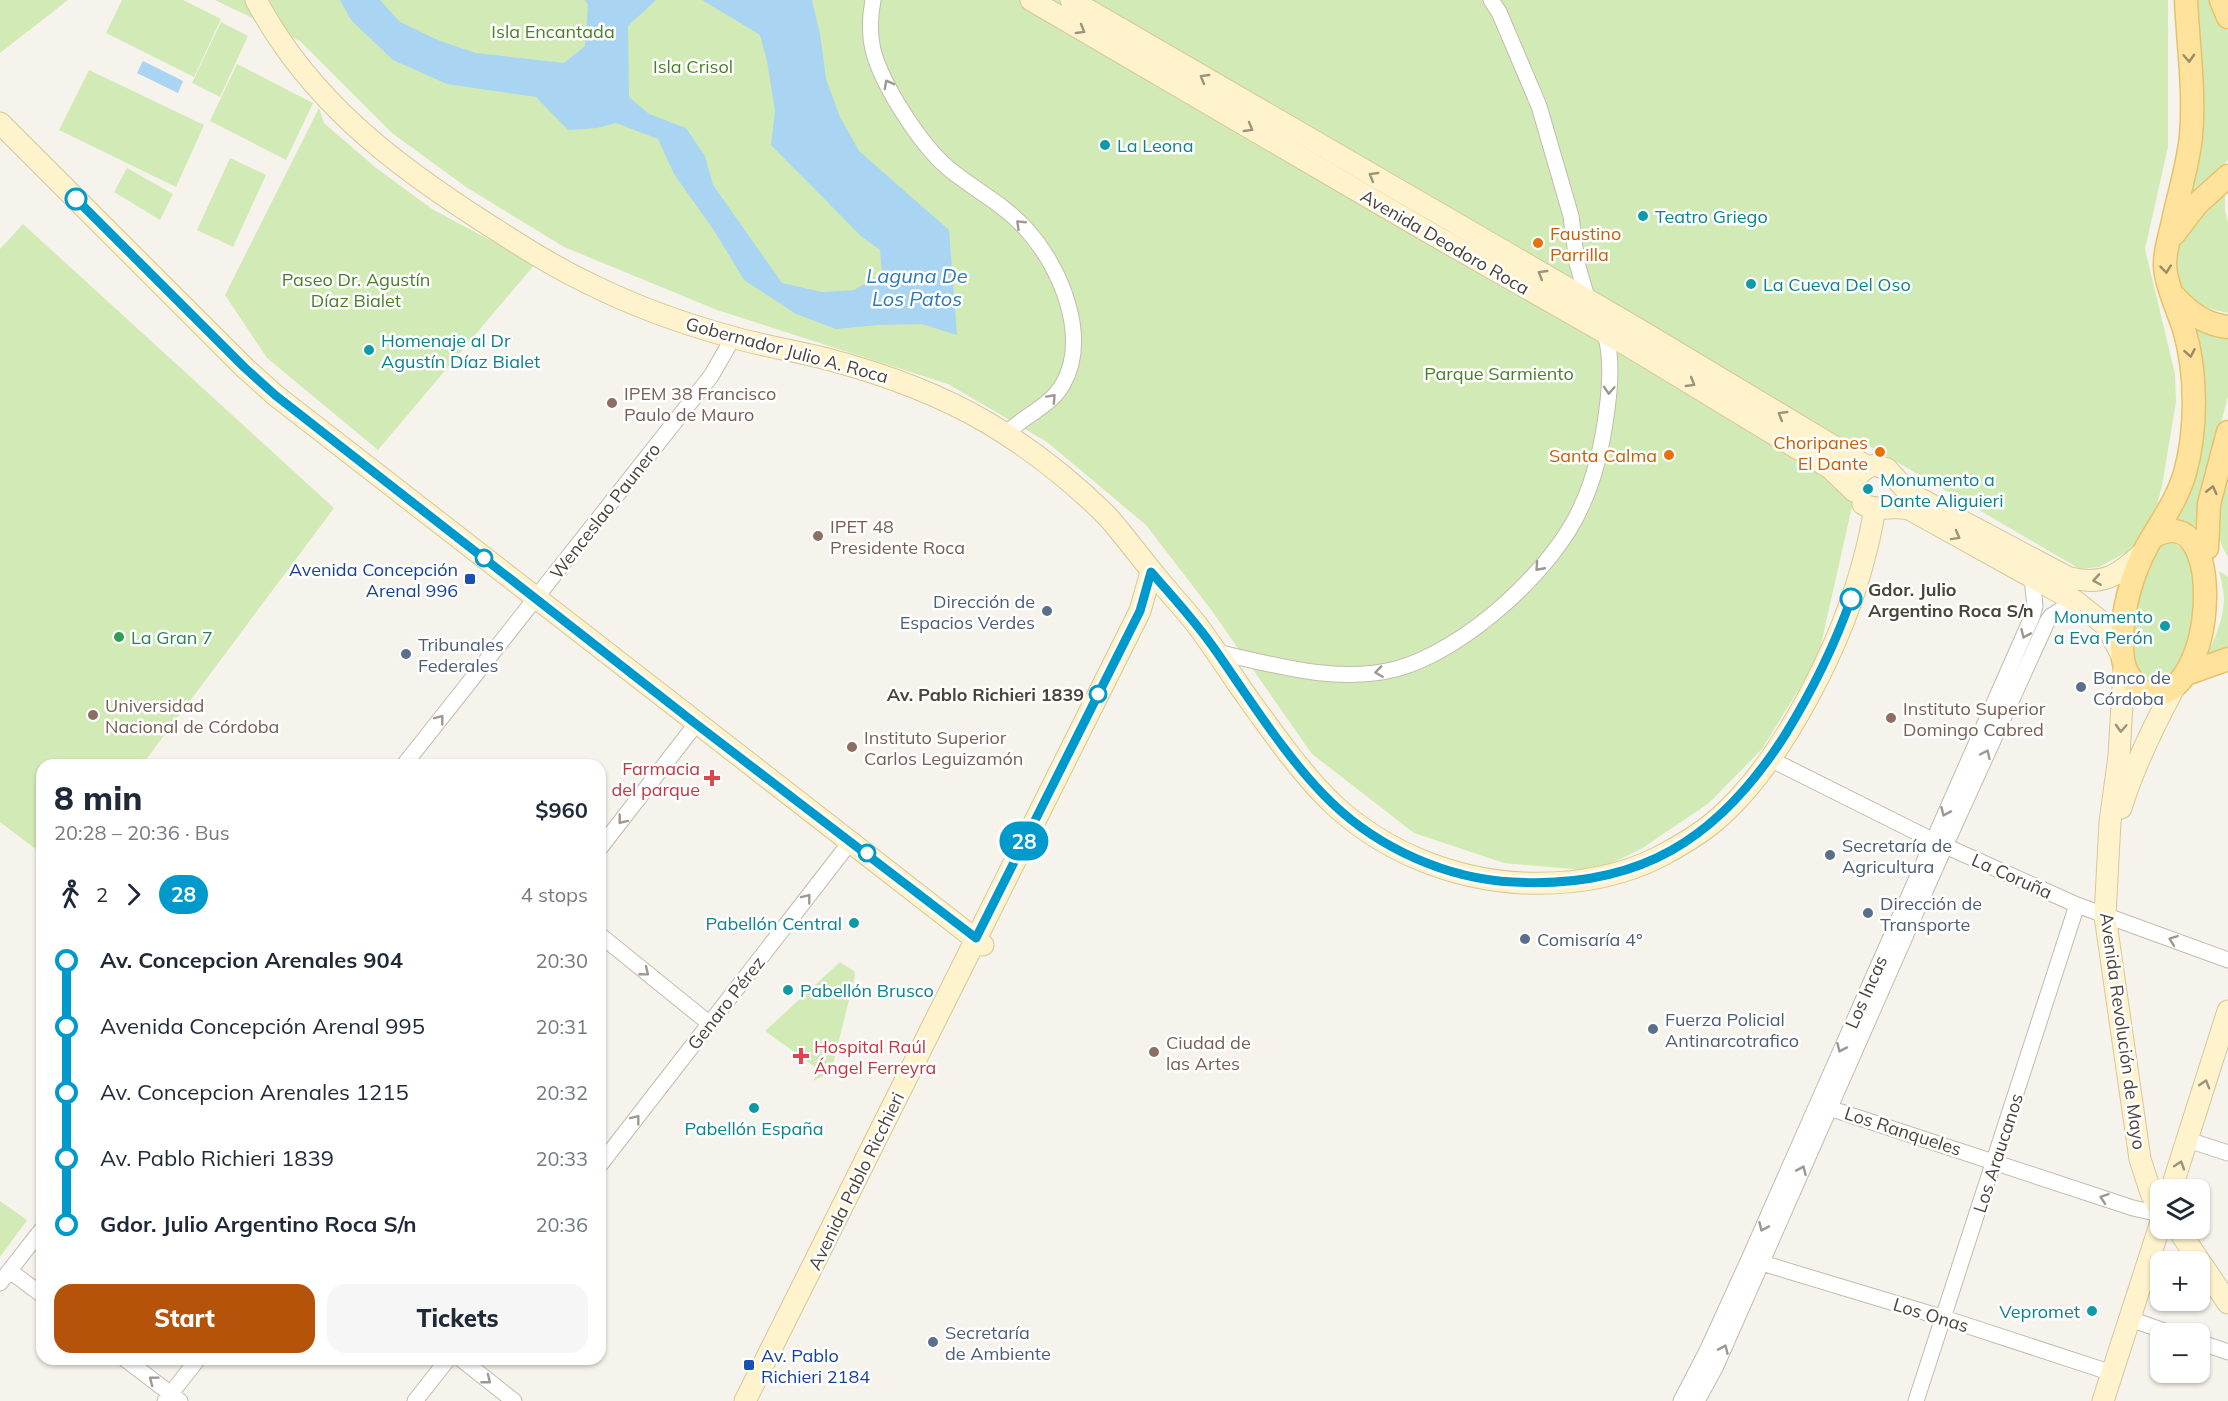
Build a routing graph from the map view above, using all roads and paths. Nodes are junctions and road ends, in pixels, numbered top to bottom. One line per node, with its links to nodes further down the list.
1 (256, 0): 17 (main road, Gobernador Julio A. Roca)
2 (873, 0): 19 (street, one-way to 2)
3 (1031, 0): 16 (main road, Avenida Deodoro Roca, one-way to 16)
4 (1071, 0): 14 (main road, Avenida Deodoro Roca, one-way to 4)
5 (2186, 0): 12 (main road, one-way to 12)
6 (2222, 0): 8 (main road)
7 (1499, 4): 14 (street)
8 (2228, 17)
9 (0, 123): 30 (main road)
10 (0, 136): 30 (main road)
11 (2228, 176): 12 (main road)
12 (2168, 241): 13 (main road, one-way to 13)
13 (2174, 296): 15 (main road); 24 (main road, one-way to 24)
14 (1588, 301): 16 (street); 20 (main road, Avenida Deodoro Roca, one-way to 14)
15 (2228, 327)
16 (1604, 332): 22 (main road, Avenida Deodoro Roca, one-way to 22); 31 (street, one-way to 31)
17 (733, 338): 19 (main road, Gobernador Julio A. Roca); 30 (street, Wenceslao Paunero)
18 (2228, 432): 25 (main road, one-way to 18)
19 (1006, 434): 26 (main road, Gobernador Julio A. Roca)
20 (1868, 467): 21 (main road, Avenida Deodoro Roca); 22 (main road)
21 (1895, 478): 23 (main road); 24 (main road, Avenida Deodoro Roca, one-way to 21)
22 (1854, 490): 23 (main road, Avenida Deodoro Roca)
23 (1879, 508): 27 (main road, one-way to 27); 37 (main road)
24 (2149, 544): 25 (main road); 33 (main road)
25 (2213, 557): 34 (main road)
26 (1151, 572): 28 (main road, Gobernador Julio A. Roca); 45 (main road, Avenida Pablo Ricchieri)
27 (2031, 578): 29 (main road); 39 (street, Los Incas, one-way to 39)
28 (1167, 590): 31 (main road); 45 (main road, Avenida Pablo Ricchieri)
29 (2075, 601): 33 (main road); 39 (street, Los Incas, one-way to 29)
30 (533, 602): 35 (main road); 36 (street, Wenceslao Paunero, one-way to 30)
31 (1217, 652): 37 (main road)
32 (2228, 659): 34 (main road)
33 (2123, 664): 34 (main road); 41 (main road, Avenida Revolución de Mayo, one-way to 41)
34 (2182, 681): 41 (main road, Avenida Revolución de Mayo)
35 (694, 727): 38 (street, one-way to 38); 40 (main road)
36 (409, 759)
37 (1770, 759): 39 (street, La Coruña)
38 (606, 840)
39 (1939, 843): 42 (street, La Coruña); 49 (street, Los Incas)
40 (849, 844): 45 (main road); 48 (street, Genaro Pérez, one-way to 40)
41 (2108, 849): 43 (main road, Avenida Revolución de Mayo)
42 (2077, 905): 43 (street, La Coruña); 53 (street, Los Araucanos)
43 (2105, 916): 46 (street, La Coruña, one-way to 43); 55 (main road, Avenida Revolución de Mayo)
44 (606, 940): 48 (street, one-way to 48)
45 (978, 945): 78 (main road, Avenida Pablo Ricchieri); 79 (main road, Avenida Pablo Ricchieri)
46 (2228, 960)
47 (2228, 1011): 50 (main road, one-way to 47)
48 (710, 1024): 52 (street, Genaro Pérez, one-way to 48)
49 (1823, 1106): 53 (street, Los Ranqueles); 60 (street, Los Incas)
50 (2188, 1140): 51 (street); 54 (main road, one-way to 50)
51 (2228, 1153)
52 (606, 1157)
53 (1995, 1161): 56 (street, Los Ranqueles, one-way to 53); 65 (street, Los Araucanos)
54 (2175, 1179)
55 (2150, 1190)
56 (2150, 1212)
57 (36, 1237): 61 (street)
58 (2156, 1239): 66 (main road)
59 (2184, 1239): 64 (main road)
60 (1755, 1261): 65 (street, Los Onas); 80 (street, Los Incas); 81 (street, Los Incas, one-way to 60)
61 (10, 1271): 62 (street); 63 (street)
62 (0, 1283)
63 (36, 1290)
64 (2228, 1303)
65 (1944, 1318): 74 (street, Los Onas); 82 (street, Los Araucanos)
66 (2130, 1319): 67 (street); 74 (main road)
67 (2150, 1326)
68 (2210, 1346): 69 (street)
69 (2228, 1352)
70 (132, 1365): 75 (street, one-way to 70)
71 (194, 1365): 75 (street)
72 (443, 1365): 76 (street)
73 (469, 1365): 77 (street, one-way to 77)
74 (2112, 1373): 83 (main road)
75 (172, 1399)
76 (415, 1401)
77 (514, 1401)
78 (745, 1401)
79 (753, 1401)
80 (1681, 1401)
81 (1697, 1401)
82 (1916, 1401)
83 (2103, 1401)

